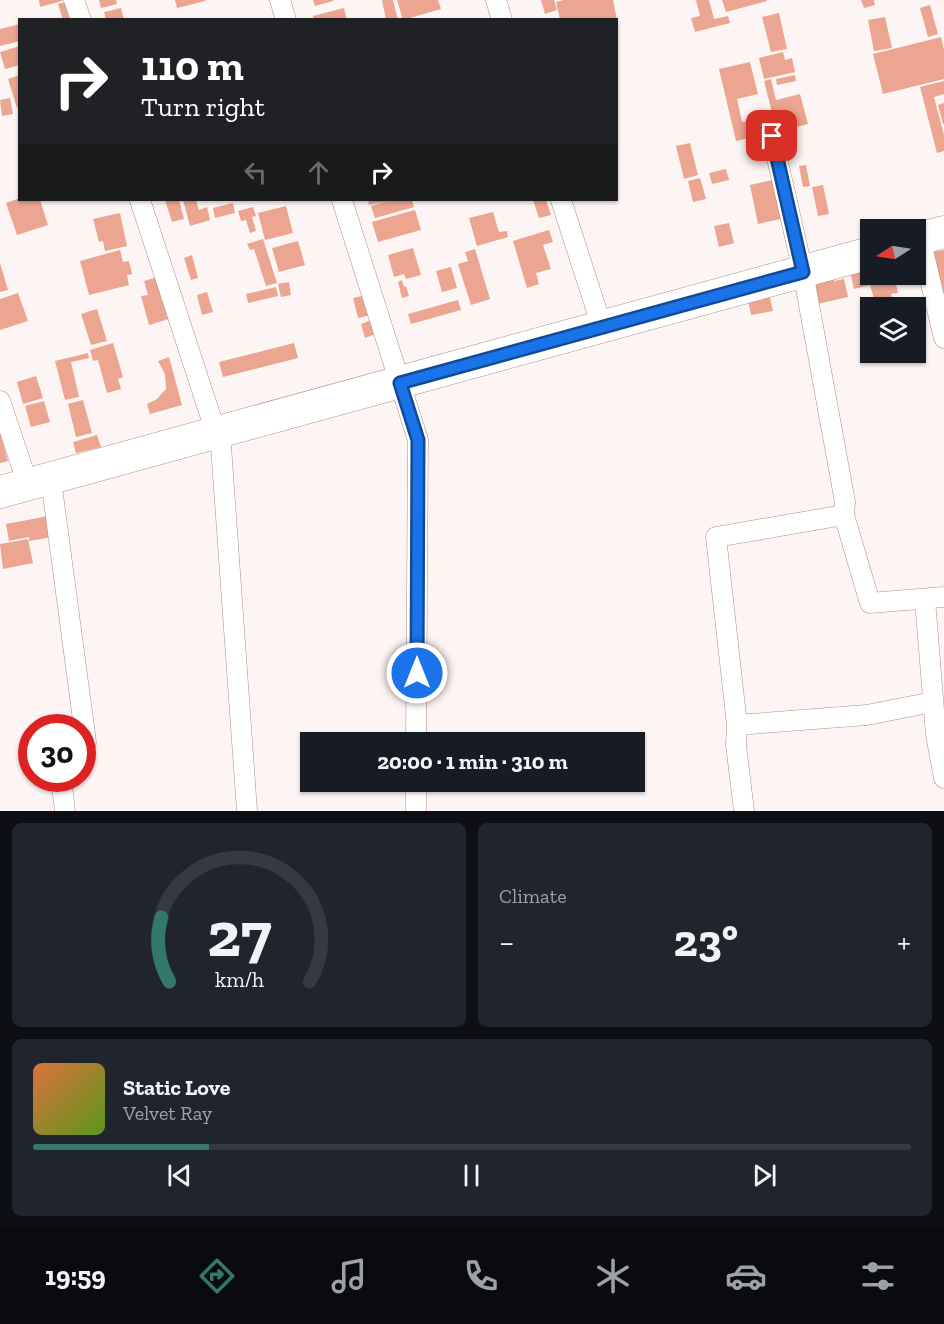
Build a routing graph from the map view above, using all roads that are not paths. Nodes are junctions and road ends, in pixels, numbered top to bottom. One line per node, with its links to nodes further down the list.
1 (75, 0): 4 (street)
2 (280, 0): 5 (street)
3 (496, 0): 6 (street)
4 (80, 18)
5 (285, 18)
6 (501, 18)
7 (772, 136): 13 (street)
8 (140, 201): 18 (street)
9 (342, 201): 16 (street)
10 (561, 201): 14 (street)
11 (926, 237): 15 (street)
12 (860, 256): 13 (main road)
13 (803, 272): 14 (main road); 20 (street)
14 (602, 327): 16 (main road)
15 (944, 338)
16 (400, 383): 18 (main road); 25 (street)
17 (0, 401): 19 (street)
18 (218, 433): 19 (main road); 31 (street)
19 (26, 486): 23 (street)
20 (844, 515): 21 (street); 24 (street)
21 (934, 598): 22 (street)
22 (933, 702): 24 (street); 26 (street)
23 (79, 714)
24 (737, 725): 33 (street)
25 (416, 732)
26 (940, 734): 27 (street)
27 (944, 778)
28 (63, 792): 30 (street)
29 (416, 792): 32 (street)
30 (65, 811)
31 (247, 811)
32 (416, 811)
33 (744, 811)

